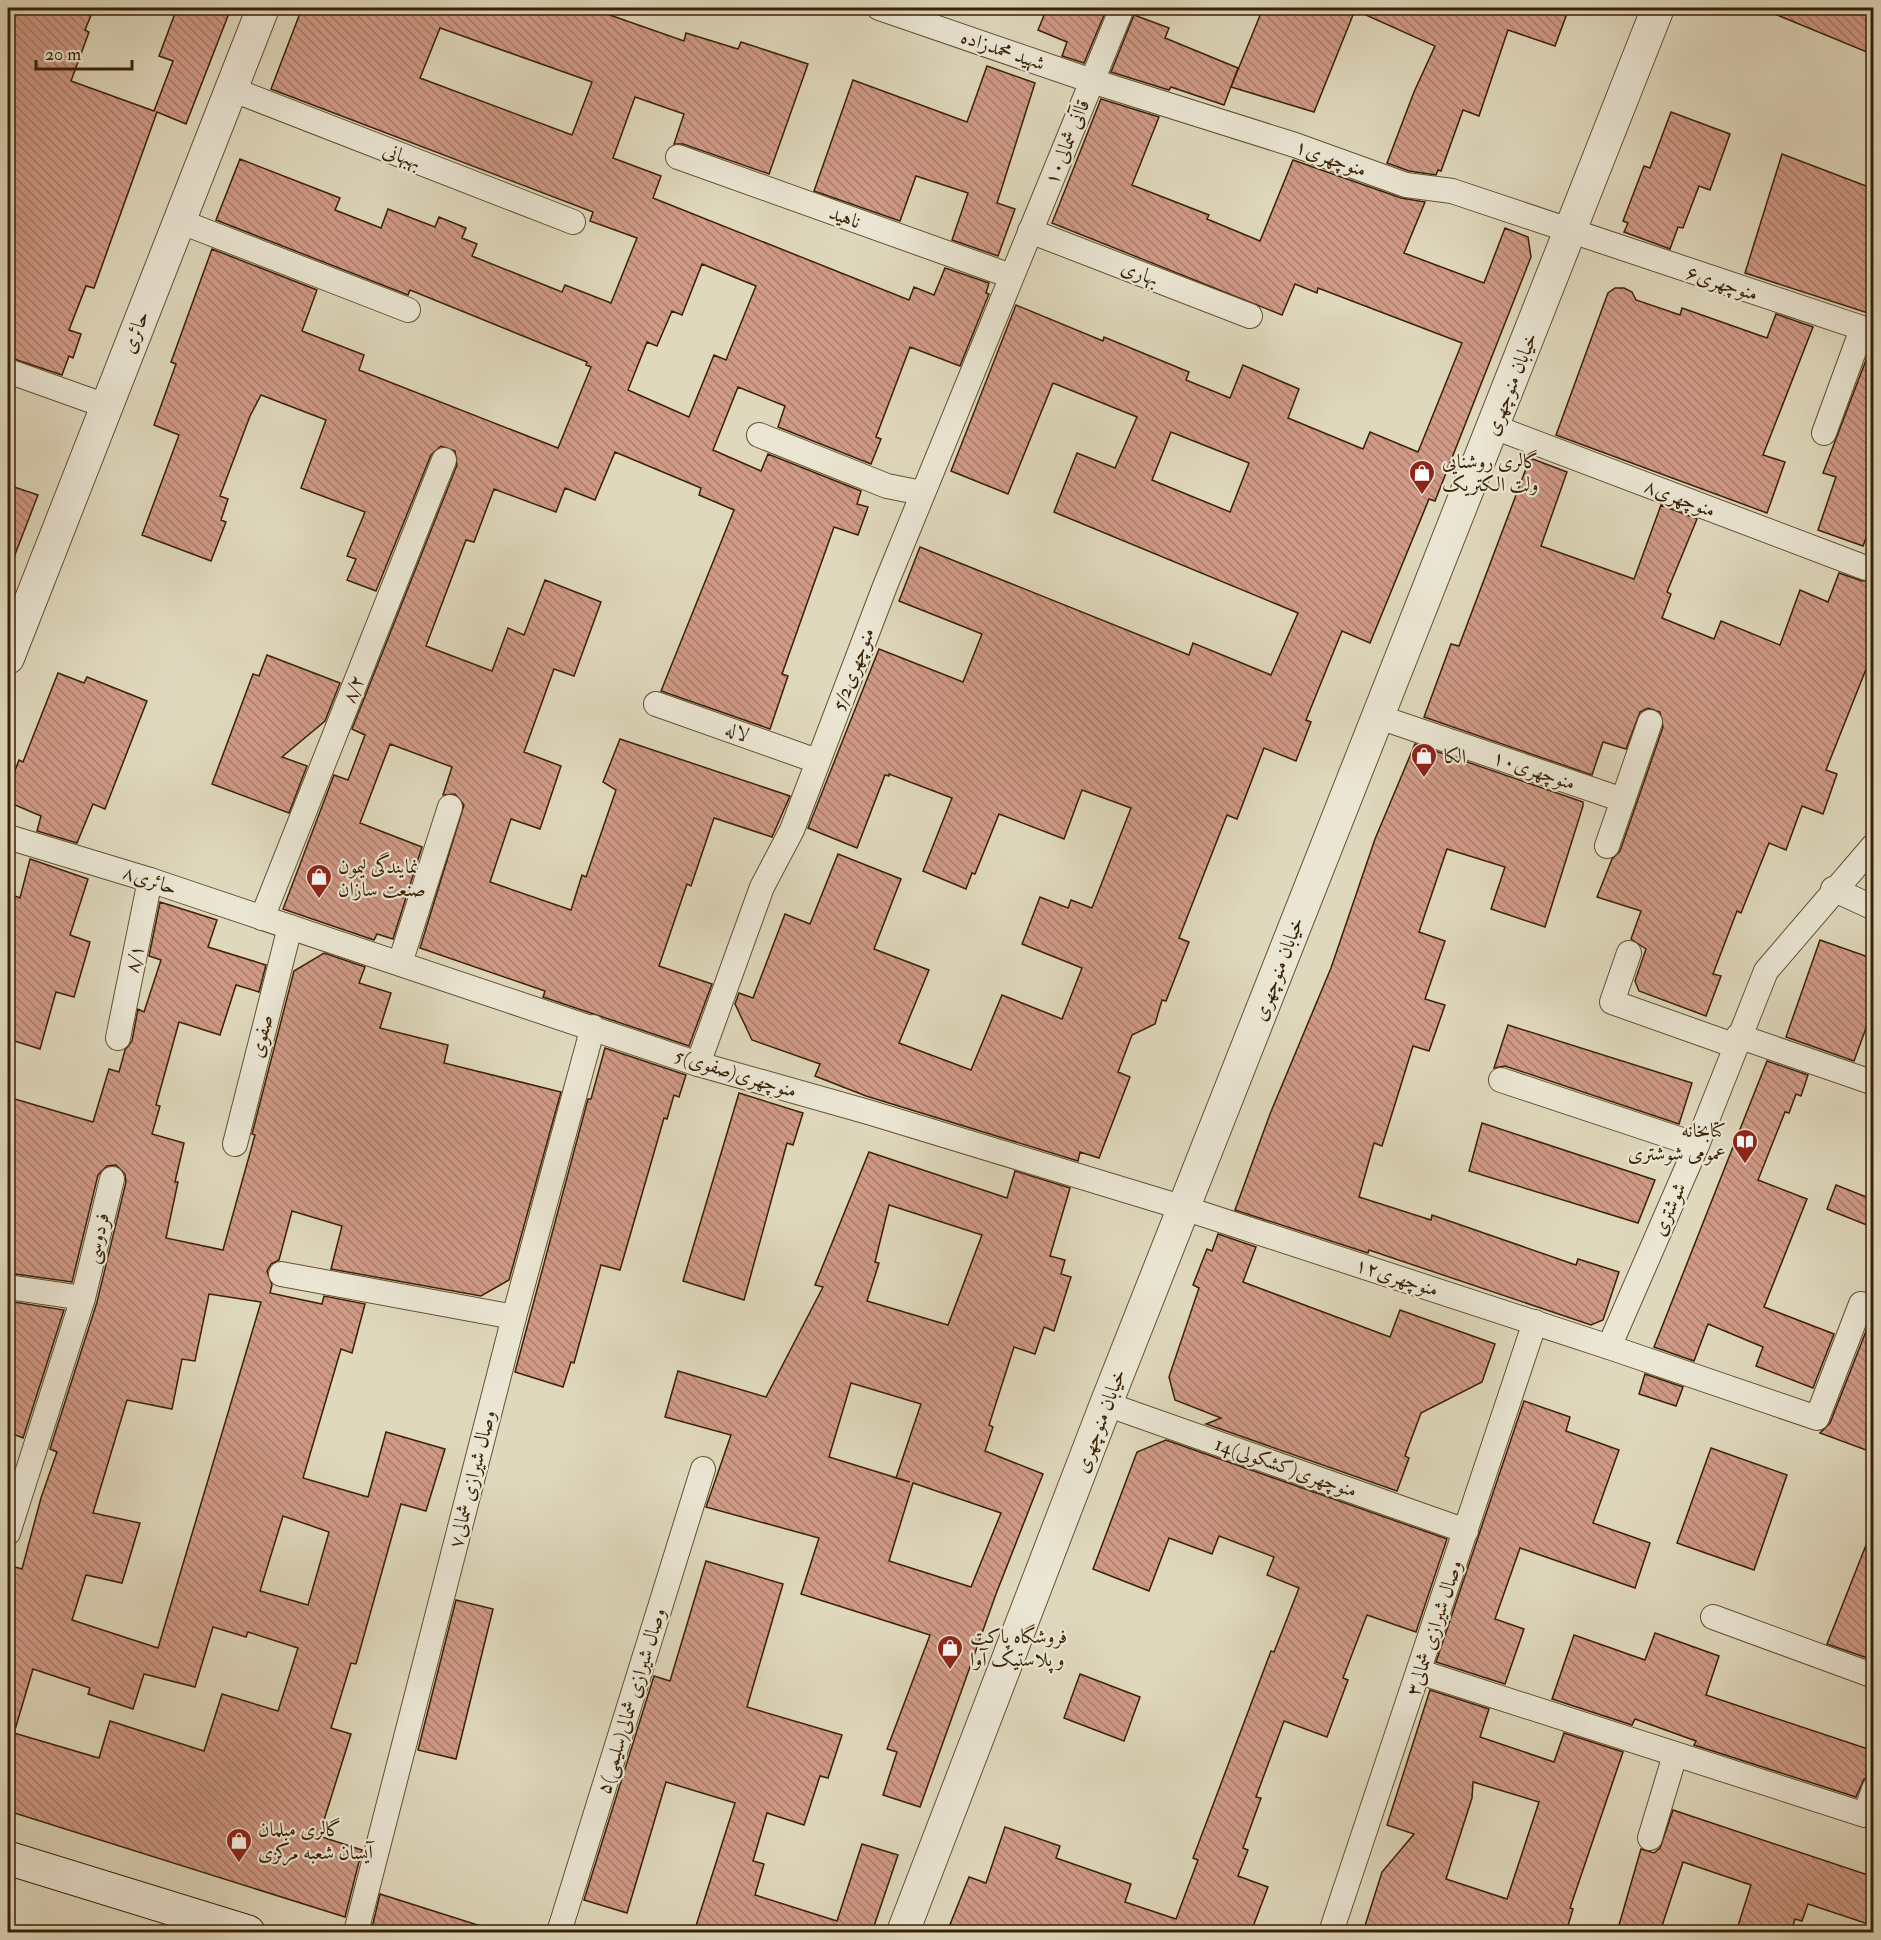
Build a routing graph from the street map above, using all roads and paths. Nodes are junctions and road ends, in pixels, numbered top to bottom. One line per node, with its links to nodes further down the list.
1 (264, 8): 6 (street, حائری)
2 (879, 8): 5 (street, شهید محمدزاده)
3 (1122, 8): 5 (street, قاآنی شمالی۱۰)
4 (1658, 8): 11 (street, خیابان منوچهری)
5 (1092, 81): 10 (street, قاآنی شمالی۱۰); 11 (street, منوچهری۱)
6 (231, 89): 8 (street, حائری); 9 (street, بهبهانی)
7 (678, 158): 12 (street, ناهید)
8 (178, 220): 13 (street); 17 (street, حائری)
9 (573, 222)
10 (1030, 231): 12 (street, قاآنی شمالی۱۰); 14 (street, بهاری)
11 (1571, 234): 15 (street, منوچهری۶); 18 (street, خیابان منوچهری)
12 (1011, 276): 22 (street, 5/2منوچهری)
13 (408, 310)
14 (1250, 316)
15 (1868, 331): 19 (street)
16 (8, 371): 17 (street)
17 (106, 406): 24 (street, حائری)
18 (1494, 428): 23 (street, منوچهری۸); 26 (street, خیابان منوچهری)
19 (1824, 433)
20 (759, 435): 22 (street)
21 (444, 460): 37 (street, ۸/۲)
22 (922, 493): 28 (street, 5/2منوچهری)
23 (1866, 567)
24 (8, 658)
25 (656, 704): 28 (street, لاله)
26 (1376, 716): 29 (street, منوچهری۱۰); 50 (street, خیابان منوچهری)
27 (1650, 722): 29 (street)
28 (818, 761): 44 (street, 5/2منوچهری)
29 (1623, 800): 33 (street)
30 (450, 807): 40 (street)
31 (8, 837): 34 (street, حائری۸)
32 (1874, 845): 35 (street, شوشتری)
33 (1607, 846)
34 (150, 880): 37 (street, حائری۸); 42 (street, ۸/۱)
35 (1833, 889): 36 (street); 43 (street, شوشتری)
36 (1874, 909)
37 (262, 918): 38 (street, حائری۸)
38 (290, 927): 40 (street, 5منوچهری(صفوی)); 47 (street, صفوی)
39 (1629, 953): 43 (street)
40 (400, 963): 41 (street, 5منوچهری(صفوی))
41 (593, 1027): 44 (street, 5منوچهری(صفوی)); 55 (street, وصال شیرازی شمالی۷)
42 (118, 1038)
43 (1737, 1041): 46 (street); 48 (street, شوشتری)
44 (698, 1064): 50 (street, 5منوچهری(صفوی))
45 (1501, 1080): 48 (street)
46 (1874, 1083)
47 (235, 1144)
48 (1697, 1144): 57 (street, شوشتری)
49 (112, 1179): 53 (street, فردوسی)
50 (1185, 1208): 56 (street, منوچهری۱۲); 58 (street, خیابان منوچهری)
51 (281, 1274): 55 (street)
52 (8, 1287): 53 (street)
53 (82, 1298): 61 (street, فردوسی)
54 (1861, 1304): 57 (street, منوچهری۱۲)
55 (514, 1317): 70 (street, وصال شیرازی شمالی۷)
56 (1535, 1322): 57 (street, منوچهری۱۲); 60 (street, وصال شیرازی شمالی۳)
57 (1609, 1347)
58 (1106, 1404): 60 (street, 14منوچهری(کشکولی)); 72 (street, خیابان منوچهری)
59 (703, 1469): 71 (street, ۵وصال شیرازی شمالی(سلیمی))
60 (1466, 1531): 63 (street, وصال شیرازی شمالی۳)
61 (8, 1533)
62 (1713, 1617): 64 (street)
63 (1420, 1672): 65 (street); 73 (street, وصال شیرازی شمالی۳)
64 (1874, 1676)
65 (1675, 1755): 66 (street); 67 (street)
66 (1874, 1789)
67 (1650, 1838)
68 (8, 1858): 69 (main road)
69 (233, 1930)
70 (356, 1932)
71 (559, 1932)
72 (903, 1932)
73 (1331, 1932)

